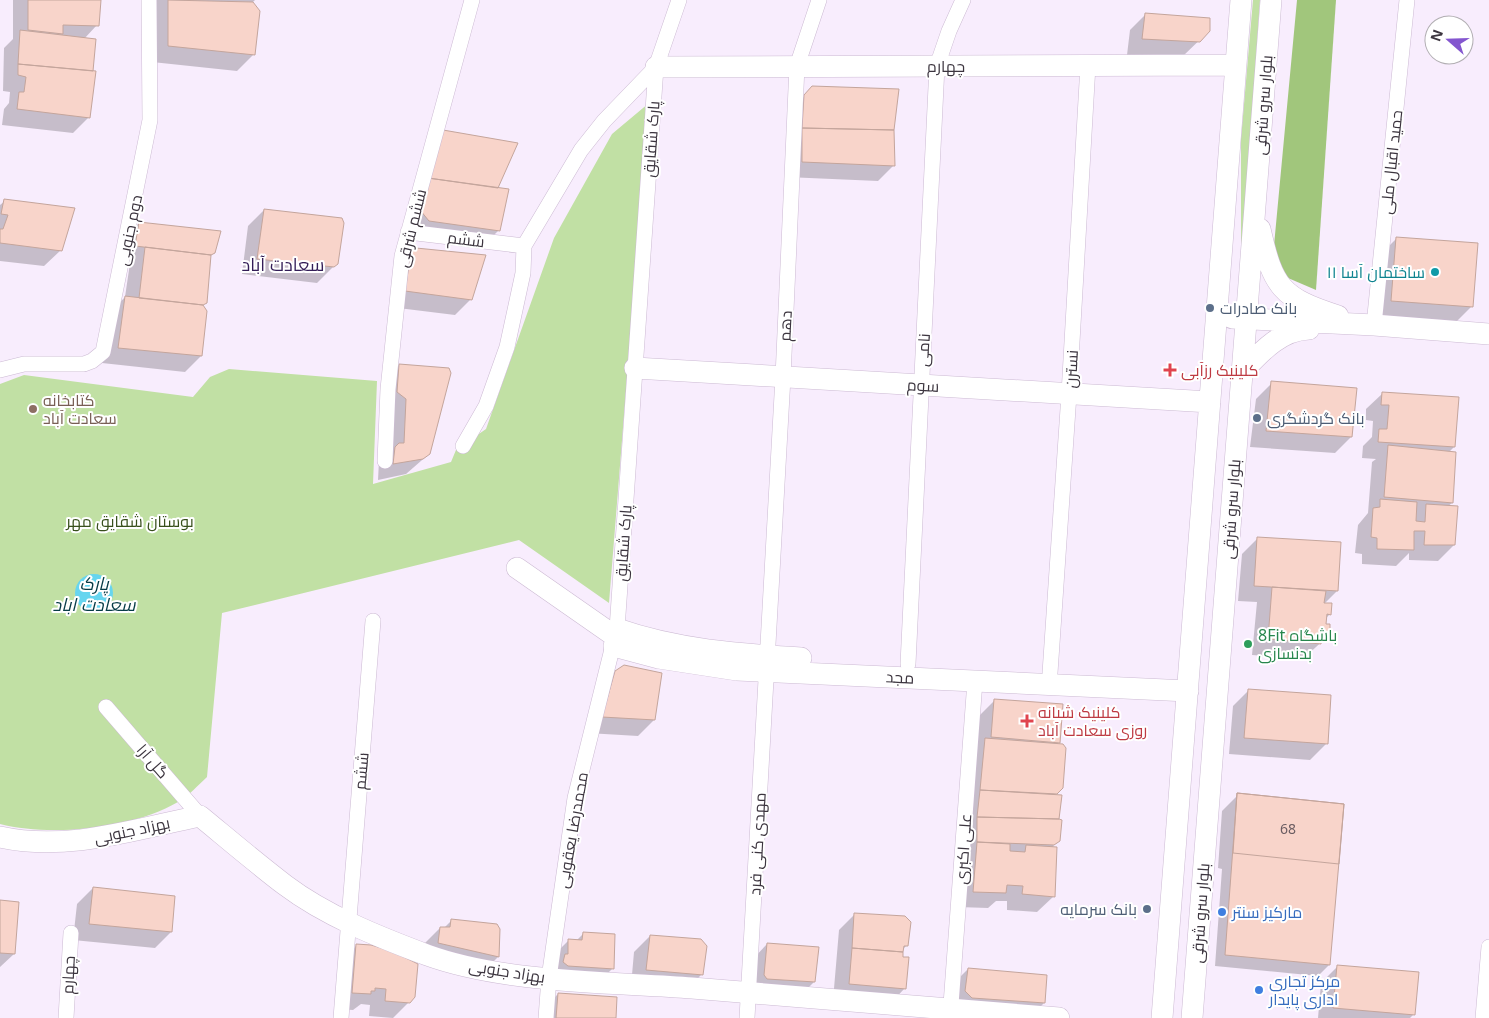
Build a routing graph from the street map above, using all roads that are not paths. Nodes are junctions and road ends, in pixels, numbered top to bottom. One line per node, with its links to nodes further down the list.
1 (149, 0): 22 (street, دوم جنوبی)
2 (472, 0): 15 (street, ششم شرقی)
3 (679, 0): 13 (street)
4 (818, 0): 10 (street, دهم)
5 (963, 0): 11 (street, نامی)
6 (1241, 0): 9 (street, بلوار سرو شرقی)
7 (1271, 0): 14 (street, بلوار سرو شرقی)
8 (1407, 0): 19 (street, حمید اقبال ملی)
9 (1236, 65): 12 (street, چهارم); 17 (street, بلوار سرو شرقی)
10 (796, 66): 11 (street, چهارم); 13 (street, چهارم); 24 (street, دهم)
11 (937, 66): 12 (street, چهارم); 25 (street, نامی)
12 (1088, 66): 26 (street, نسترن)
13 (656, 67): 16 (street, پارک شقایق); 21 (street, پارک شقایق)
14 (1255, 207): 18 (street, بلوار سرو شرقی); 19 (street)
15 (408, 232): 16 (street, ششم); 29 (street, ششم شرقی)
16 (524, 246): 28 (street, پارک شقایق)
17 (1217, 316): 18 (street); 27 (street, بلوار سرو شرقی)
18 (1246, 320): 19 (street); 23 (street, بلوار سرو شرقی)
19 (1374, 325): 20 (street); 23 (street)
20 (1489, 334)
21 (635, 368): 24 (street, سوم); 32 (street, پارک شقایق)
22 (0, 370)
23 (1242, 372): 53 (street, بلوار سرو شرقی)
24 (783, 377): 25 (street, سوم); 33 (street, دهم)
25 (921, 385): 26 (street, سوم); 34 (street, نامی)
26 (1070, 394): 27 (street, سوم); 36 (street, نسترن)
27 (1210, 402): 37 (street, بلوار سرو شرقی)
28 (463, 446)
29 (385, 461)
30 (518, 568): 32 (street, مجد)
31 (373, 621): 41 (street, ششم)
32 (616, 637): 33 (street, مجد); 44 (street, محمدرضا یعقوبی)
33 (767, 663): 34 (street, مجد); 45 (street, مهدی کنی فرد)
34 (907, 671): 35 (street, مجد)
35 (976, 675): 36 (street, مجد); 46 (street, علی اکبری)
36 (1049, 678): 37 (street, مجد)
37 (1188, 686): 52 (street, بلوار سرو شرقی)
38 (106, 707): 39 (street, گل آرا)
39 (200, 816): 40 (street, بهزاد جنوبی); 41 (street, بهزاد جنوبی)
40 (0, 837)
41 (349, 921): 44 (street, بهزاد جنوبی); 48 (street, ششم)
42 (71, 932): 47 (street, چهارم)
43 (1489, 947): 54 (street)
44 (549, 978): 45 (street, بهزاد جنوبی); 49 (street, محمدرضا یعقوبی)
45 (748, 992): 46 (street, بهزاد جنوبی); 50 (street, مهدی کنی فرد)
46 (951, 1013): 51 (street, بهزاد جنوبی)
47 (66, 1018)
48 (341, 1018)
49 (546, 1018)
50 (746, 1018)
51 (1059, 1018)
52 (1162, 1018)
53 (1192, 1018)
54 (1484, 1018)

